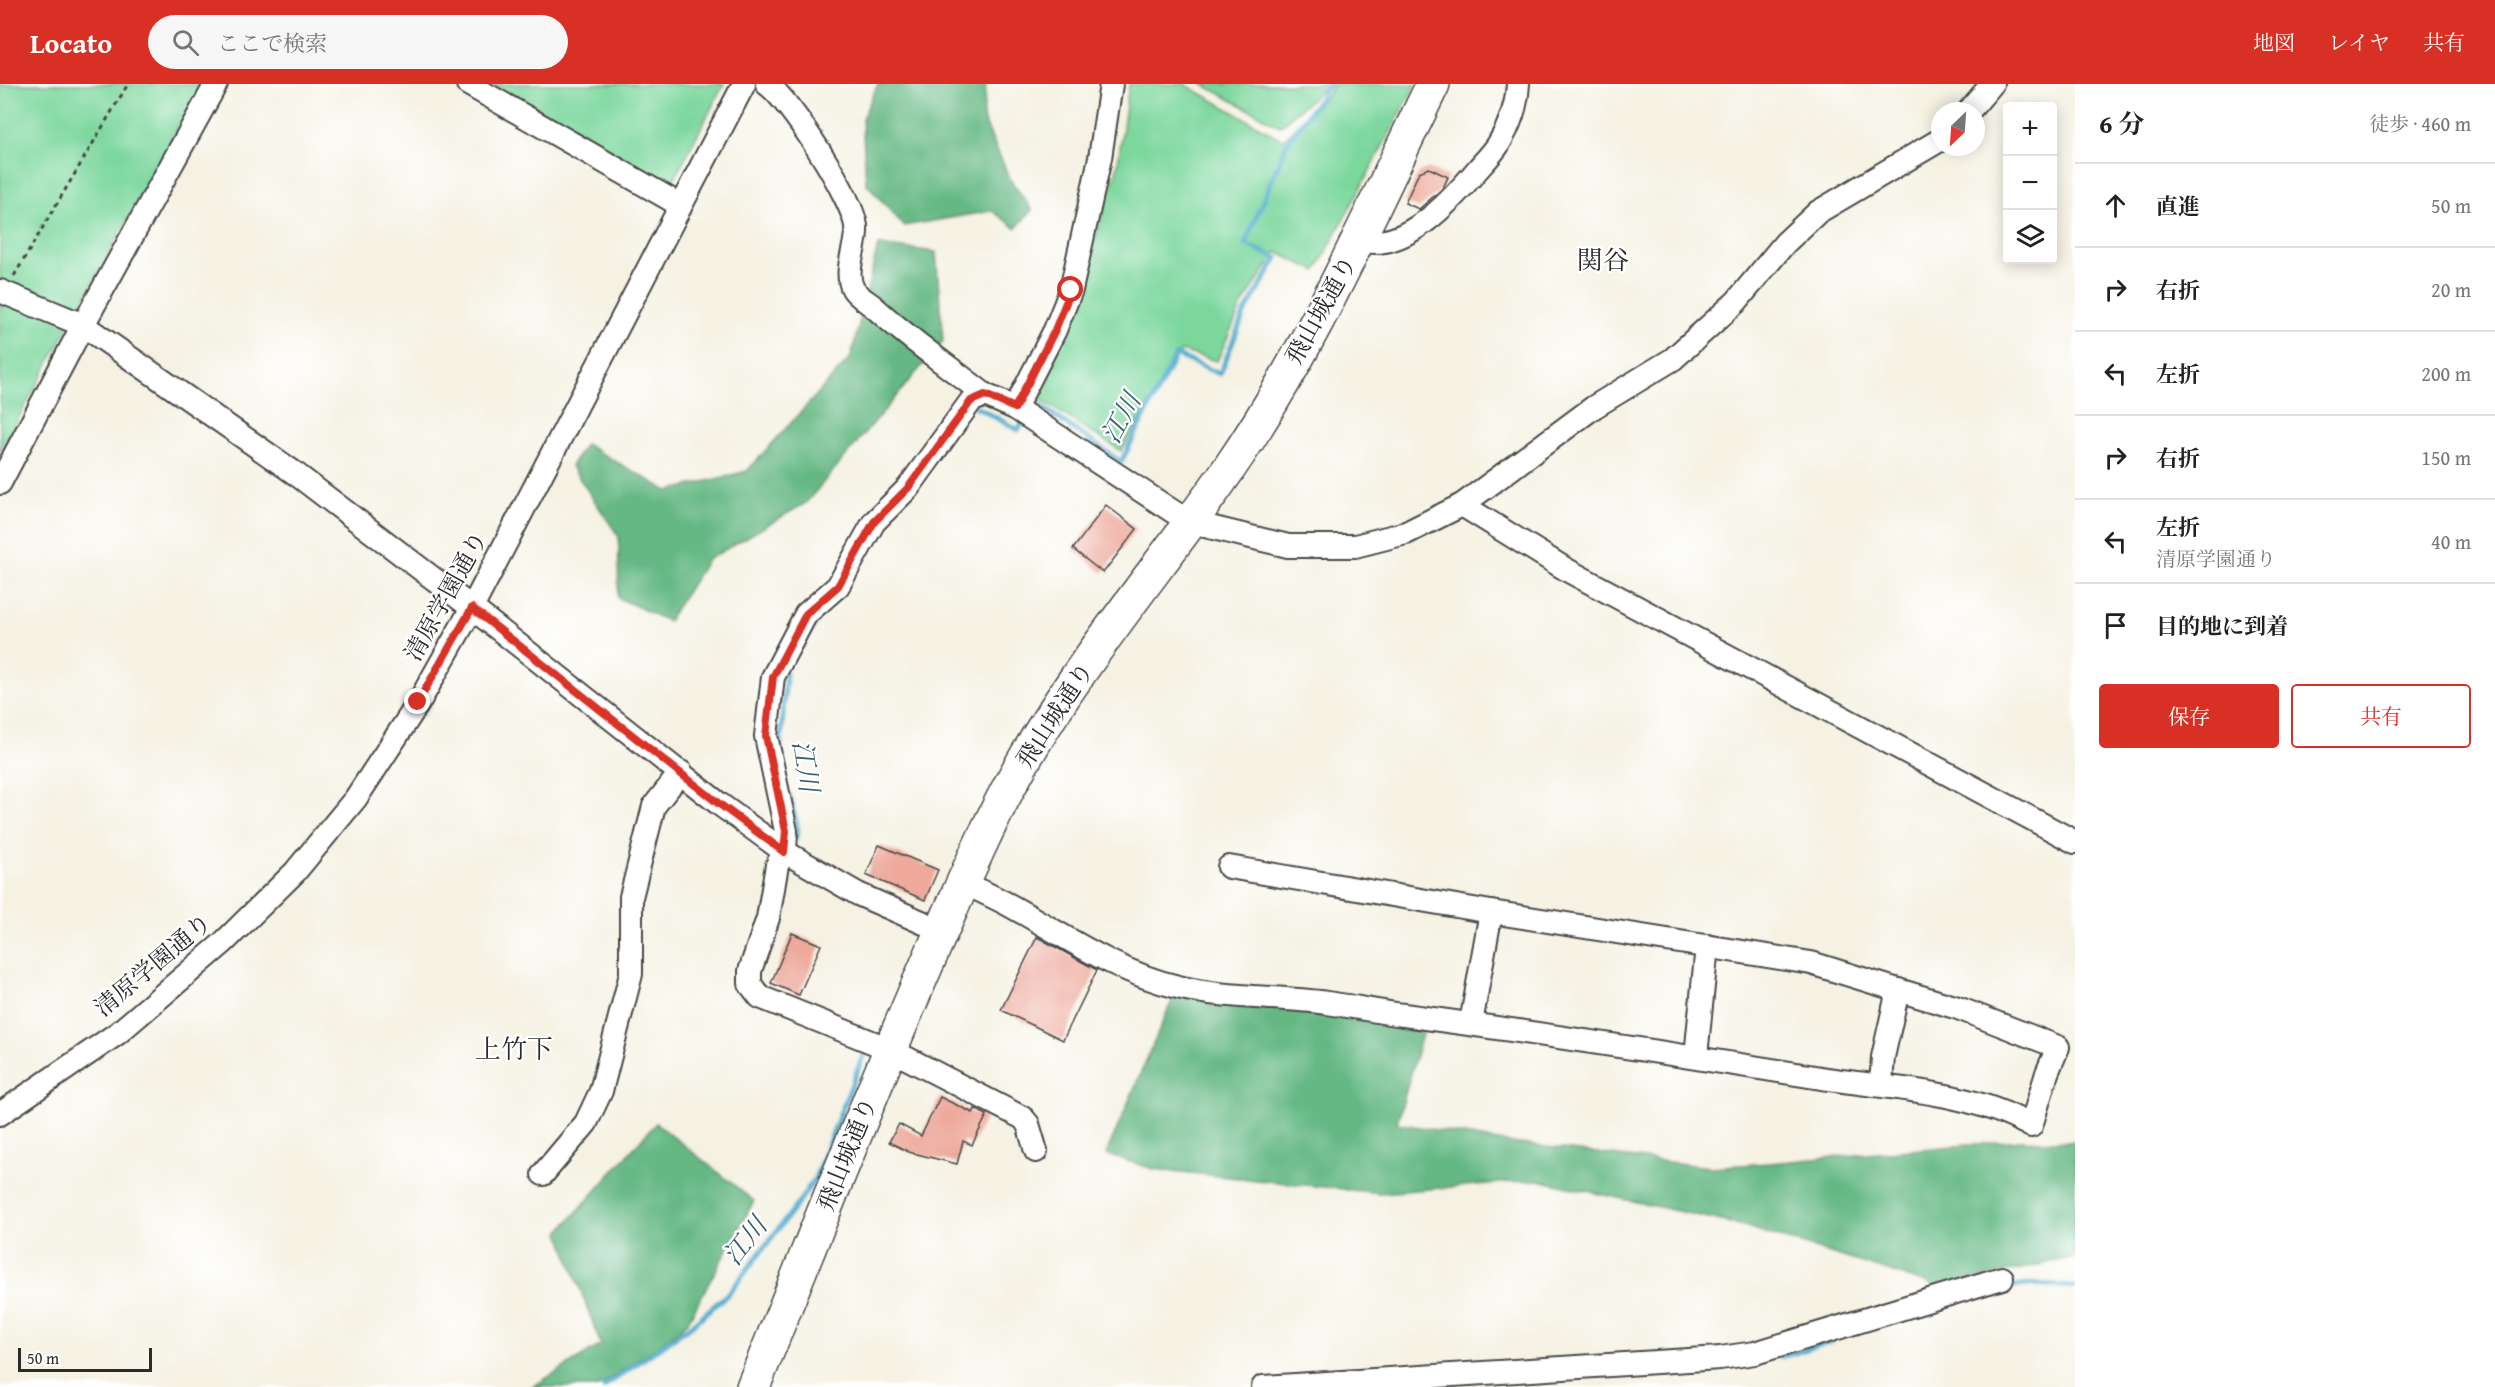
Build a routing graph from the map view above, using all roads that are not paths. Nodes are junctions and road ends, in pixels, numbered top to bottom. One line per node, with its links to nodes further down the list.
1 (216, 84): 14 (street)
2 (468, 84): 11 (street)
3 (744, 84): 11 (street, 清原学園通り)
4 (767, 84): 15 (street)
5 (1111, 84): 16 (street)
6 (1433, 84): 12 (highway, 飛山城通り)
7 (1518, 84): 12 (street)
8 (1992, 84): 9 (street)
9 (1977, 102)
10 (1931, 145): 18 (street)
11 (680, 205): 20 (street, 清原学園通り)
12 (1360, 240): 19 (highway, 飛山城通り)
13 (6, 286): 14 (street)
14 (83, 325): 17 (street); 20 (street)
15 (985, 395): 16 (street); 23 (street)
16 (1015, 408): 19 (street)
17 (0, 483)
18 (1462, 505): 19 (street); 22 (street)
19 (1189, 522): 25 (highway, 飛山城通り)
20 (472, 608): 21 (street); 34 (street, 清原学園通り)
21 (681, 772): 23 (street); 36 (street)
22 (2075, 842)
23 (784, 852): 27 (street); 31 (street)
24 (1229, 867): 26 (street)
25 (964, 883): 27 (highway, 飛山城通り); 30 (street)
26 (1491, 912): 28 (street); 30 (street)
27 (942, 931): 31 (highway, 飛山城通り)
28 (1707, 946): 29 (street); 32 (street)
29 (1898, 990): 33 (street); 33 (street)
30 (1471, 1023): 32 (street)
31 (889, 1049): 35 (street); 38 (highway, 飛山城通り)
32 (1695, 1056): 33 (street)
33 (1881, 1084)
34 (0, 1114)
35 (1036, 1151)
36 (543, 1174)
37 (2002, 1278): 39 (street)
38 (753, 1387)
39 (1263, 1387)

